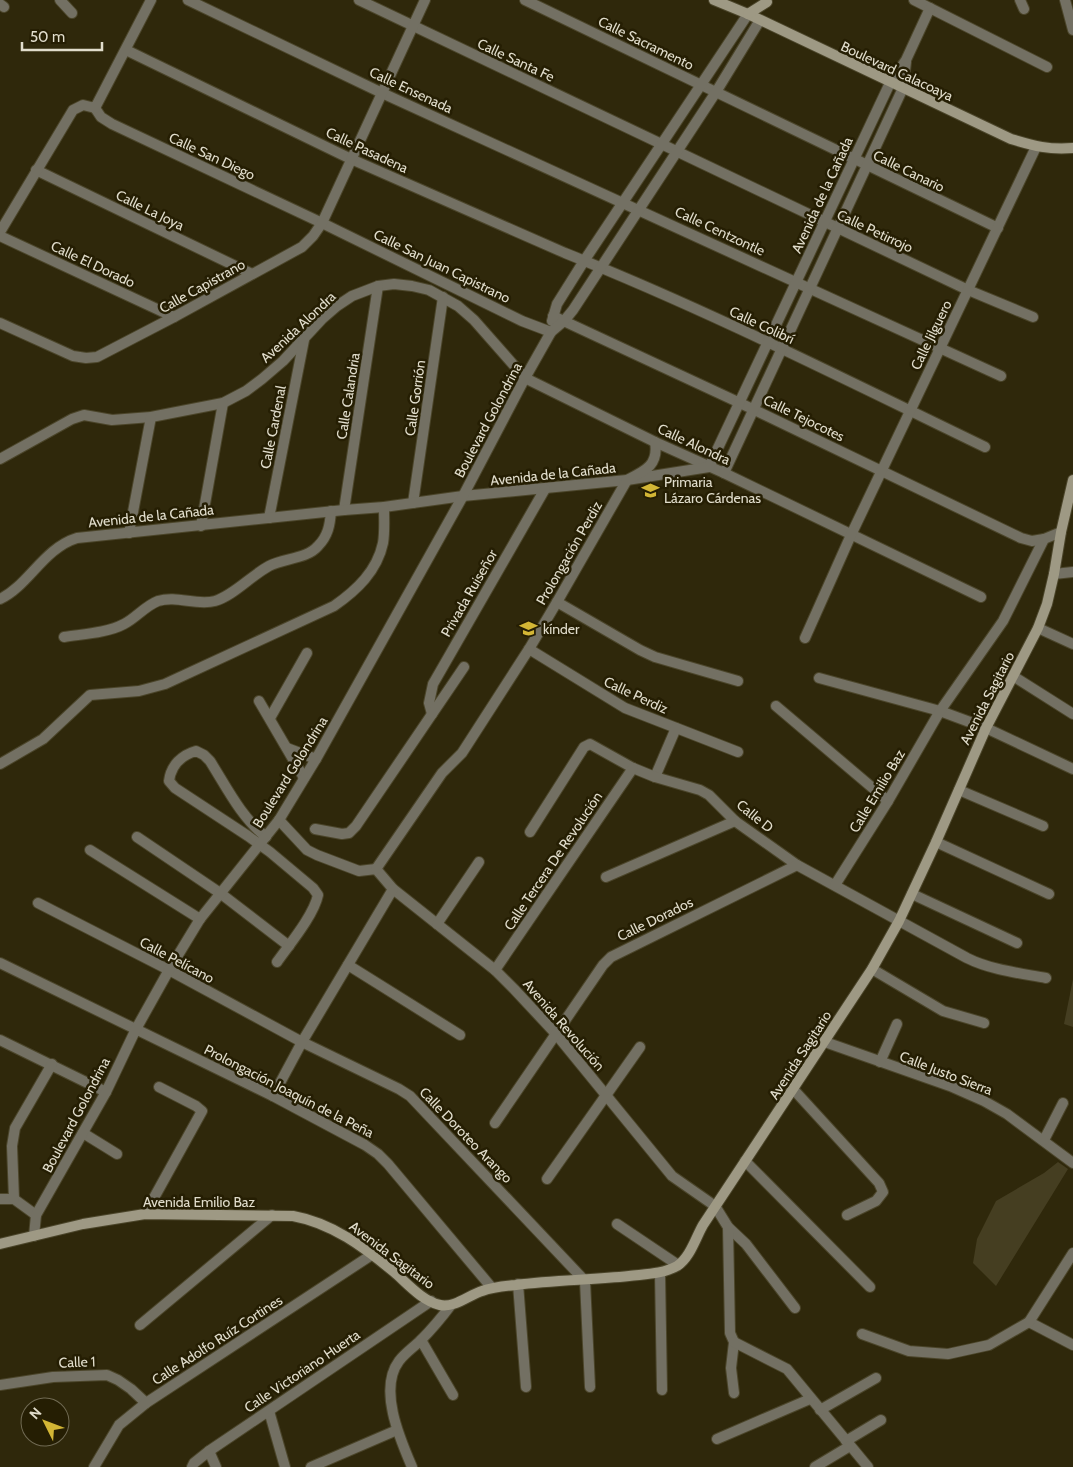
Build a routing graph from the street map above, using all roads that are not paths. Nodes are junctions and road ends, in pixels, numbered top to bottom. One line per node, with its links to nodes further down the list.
1 (60, 0): 12 (street)
2 (151, 0): 17 (street)
3 (188, 0): 23 (street, Calle Ensenada)
4 (359, 0): 15 (street, Calle Santa Fe)
5 (425, 0): 15 (street, Calle Capistrano)
6 (525, 0): 21 (street, Calle Sacramento)
7 (714, 0): 13 (street, Boulevard Calacoaya)
8 (914, 0): 11 (street)
9 (1065, 0): 16 (street)
10 (768, 1): 13 (street); 14 (street)
11 (930, 8): 18 (street); 19 (street)
12 (72, 13)
13 (748, 14): 14 (street, Boulevard Calacoaya); 21 (street, Boulevard Golondrina)
14 (760, 20): 20 (street, Boulevard Calacoaya); 24 (street, Boulevard Golondrina)
15 (413, 27): 23 (street, Calle Capistrano); 26 (street, Calle Santa Fe)
16 (1073, 30)
17 (126, 50): 25 (street); 30 (street, Calle Pasadena)
18 (906, 60): 20 (street, Avenida de la Cañada); 22 (street, Avenida de la Cañada)
19 (1047, 67)
20 (890, 83): 22 (street, Boulevard Calacoaya); 31 (street, Avenida de la Cañada)
21 (702, 85): 24 (street, Calle Canario); 26 (street, Boulevard Golondrina)
22 (903, 88): 27 (street, Boulevard Calacoaya); 32 (street, Avenida de la Cañada)
23 (382, 92): 30 (street, Calle Capistrano); 34 (street, Calle Ensenada)
24 (716, 92): 29 (street, Boulevard Golondrina); 31 (street, Calle Canario)
25 (95, 108): 33 (street); 37 (street, Calle San Diego)
26 (663, 144): 29 (street, Calle Petirrojo); 34 (street, Boulevard Golondrina)
27 (1036, 147): 28 (street, Boulevard Calacoaya); 39 (street, Calle Jilguero)
28 (1073, 148)
29 (677, 150): 35 (street, Boulevard Golondrina); 36 (street, Calle Petirrojo)
30 (352, 159): 37 (street, Calle Capistrano); 41 (street, Calle Pasadena)
31 (854, 160): 32 (street, Calle Canario); 36 (street, Avenida de la Cañada)
32 (867, 166): 38 (street, Avenida de la Cañada); 39 (street, Calle Canario)
33 (36, 170): 40 (street); 43 (street, Calle La Joya)
34 (623, 202): 35 (street, Calle Centzontle); 41 (street, Boulevard Golondrina)
35 (639, 209): 42 (street, Boulevard Golondrina); 44 (street, Calle Centzontle)
36 (824, 222): 38 (street, Calle Petirrojo); 44 (street, Avenida de la Cañada)
37 (322, 223): 43 (street, Calle Capistrano); 54 (street, Calle San Juan Capistrano)
38 (838, 228): 46 (street, Avenida de la Cañada); 47 (street, Calle Petirrojo)
39 (998, 228): 47 (street, Calle Jilguero)
40 (0, 234): 50 (street, Calle El Dorado)
41 (584, 261): 42 (street, Calle Pasadena); 49 (street, Boulevard Golondrina)
42 (600, 267): 52 (street, Boulevard Golondrina); 56 (street, Calle Colibrí)
43 (252, 274): 50 (street, Calle Capistrano)
44 (797, 281): 46 (street, Calle Centzontle); 56 (street, Avenida de la Cañada)
45 (378, 286): 48 (street, Avenida Alondra); 55 (street, Avenida Alondra); 78 (street, Calle Calandria)
46 (810, 288): 57 (street, Avenida de la Cañada); 58 (street, Calle Centzontle)
47 (968, 290): 51 (street, Calle Petirrojo); 58 (street, Calle Jilguero)
48 (443, 297): 60 (street, Avenida Alondra); 76 (street, Calle Gorrión)
49 (553, 316): 52 (street, Calle Tejocotes); 54 (street, Boulevard Golondrina)
50 (174, 317): 53 (street, Calle Capistrano)
51 (1033, 317)
52 (564, 322): 54 (street, Boulevard Golondrina); 62 (street, Calle Tejocotes)
53 (0, 323)
54 (551, 332): 60 (street, Boulevard Golondrina)
55 (304, 340): 61 (street, Avenida Alondra); 80 (street, Calle Cardenal)
56 (768, 342): 57 (street, Calle Colibrí); 62 (street, Avenida de la Cañada)
57 (782, 349): 63 (street, Avenida de la Cañada); 64 (street, Calle Colibrí)
58 (940, 349): 59 (street, Calle Centzontle); 64 (street, Calle Jilguero)
59 (1001, 376)
60 (525, 378): 66 (street, Calle Alondra); 75 (street, Boulevard Golondrina)
61 (223, 403): 65 (street, Avenida Alondra); 81 (street)
62 (740, 403): 63 (street, Calle Tejocotes); 69 (street, Avenida de la Cañada)
63 (754, 409): 70 (street, Calle Tejocotes); 71 (street, Avenida de la Cañada)
64 (910, 411): 67 (street, Calle Colibrí); 70 (street, Calle Jilguero)
65 (151, 417): 68 (street, Avenida Alondra); 83 (street)
66 (655, 442): 69 (street, Calle Alondra); 72 (street, Prolongación Perdiz)
67 (985, 447)
68 (0, 459)
69 (709, 467): 71 (street, Calle Alondra); 72 (street, Avenida de la Cañada)
70 (882, 471): 84 (street, Calle Jilguero); 85 (street, Calle Tejocotes)
71 (724, 473): 84 (street, Calle Alondra)
72 (627, 480): 74 (street, Avenida de la Cañada); 90 (street, Prolongación Perdiz)
73 (1073, 480): 82 (street, Avenida Sagitario)
74 (545, 489): 75 (street, Avenida de la Cañada); 104 (street, Privada Ruiseñor)
75 (463, 496): 76 (street, Avenida de la Cañada); 111 (street, Boulevard Golondrina)
76 (413, 503): 77 (street, Avenida de la Cañada)
77 (384, 507): 78 (street, Avenida de la Cañada); 112 (street)
78 (344, 510): 79 (street, Avenida de la Cañada)
79 (331, 511): 80 (street, Avenida de la Cañada); 92 (street)
80 (269, 518): 81 (street, Avenida de la Cañada)
81 (200, 526): 83 (street, Avenida de la Cañada)
82 (1061, 532): 85 (street); 87 (street, Avenida Sagitario)
83 (129, 533): 89 (street, Avenida de la Cañada)
84 (851, 535): 88 (street, Calle Alondra); 93 (street, Calle Jilguero)
85 (1044, 539): 103 (street, Calle Emilio Baz)
86 (1073, 572): 87 (street)
87 (1054, 574): 91 (street, Avenida Sagitario)
88 (981, 597)
89 (0, 599)
90 (557, 602): 95 (street, Prolongación Perdiz); 100 (street)
91 (1038, 628): 94 (street); 98 (street, Avenida Sagitario)
92 (64, 637)
93 (805, 638)
94 (1073, 644)
95 (529, 649): 107 (street, Calle Perdiz); 130 (street, Prolongación Perdiz)
96 (307, 653): 106 (street)
97 (464, 668): 104 (street)
98 (1013, 676): 105 (street); 108 (street, Avenida Sagitario)
99 (820, 678): 103 (street)
100 (738, 682)
101 (259, 701): 106 (street)
102 (776, 706): 118 (street)
103 (940, 710): 108 (street); 118 (street, Calle Emilio Baz)
104 (432, 714): 122 (street)
105 (1073, 714)
106 (270, 718): 109 (street)
107 (676, 728): 110 (street, Calle Perdiz); 115 (street)
108 (986, 728): 114 (street); 117 (street, Avenida Sagitario)
109 (287, 748): 111 (street); 116 (street)
110 (738, 752)
111 (316, 759): 116 (street, Boulevard Golondrina)
112 (0, 764)
113 (633, 768): 115 (street, Calle D); 123 (street, Calle D); 148 (street, Calle Tercera De Revolución)
114 (1073, 769)
115 (655, 777): 120 (street, Calle D)
116 (304, 778): 119 (street, Boulevard Golondrina)
117 (959, 790): 121 (street); 126 (street, Avenida Sagitario)
118 (888, 801): 132 (street, Calle Emilio Baz)
119 (279, 820): 125 (street, Boulevard Golondrina); 130 (street)
120 (735, 821): 129 (street, Calle D); 131 (street)
121 (1043, 826)
122 (315, 829)
123 (530, 832)
124 (137, 837): 134 (street)
125 (263, 841): 125 (street); 134 (street, Boulevard Golondrina); 142 (street)
126 (936, 842): 135 (street, Avenida Sagitario); 136 (street)
127 (90, 850): 138 (street)
128 (479, 862): 140 (street)
129 (797, 864): 132 (street, Calle D); 153 (street, Calle Dorados)
130 (378, 872): 133 (street, Avenida Revolución)
131 (606, 877)
132 (835, 886): 139 (street, Calle D)
133 (393, 889): 140 (street, Avenida Revolución); 145 (street)
134 (220, 893): 138 (street, Boulevard Golondrina); 142 (street)
135 (912, 894): 139 (street, Avenida Sagitario); 141 (street)
136 (1049, 894)
137 (38, 903): 147 (street, Calle Pelícano)
138 (200, 919): 147 (street, Boulevard Golondrina)
139 (899, 921): 146 (street, Avenida Sagitario); 149 (street, Calle D)
140 (437, 924): 148 (street, Avenida Revolución)
141 (1017, 943)
142 (289, 946): 143 (street)
143 (277, 962)
144 (0, 963): 152 (street, Prolongación Joaquín de la Peña)
145 (348, 965): 154 (street); 156 (street)
146 (872, 969): 150 (street); 157 (street, Avenida Sagitario)
147 (169, 970): 152 (street, Boulevard Golondrina); 156 (street, Calle Pelícano)
148 (495, 970): 153 (street, Avenida Revolución)
149 (1046, 978)
150 (984, 1023)
151 (898, 1024): 159 (street)
152 (136, 1029): 163 (street, Boulevard Golondrina); 165 (street, Prolongación Joaquín de la Peña)
153 (556, 1034): 164 (street, Avenida Revolución); 167 (street, Calle Dorados)
154 (460, 1036)
155 (0, 1040): 160 (street)
156 (302, 1042): 165 (street); 190 (street, Calle Doroteo Arango)
157 (824, 1042): 159 (street, Calle Justo Sierra); 162 (street, Avenida Sagitario)
158 (640, 1047): 164 (street)
159 (880, 1062): 169 (street, Calle Justo Sierra)
160 (52, 1064): 163 (street); 175 (street)
161 (159, 1087): 177 (street)
162 (794, 1090): 172 (street, Avenida Sagitario); 180 (street)
163 (106, 1092): 168 (street, Boulevard Golondrina)
164 (606, 1095): 173 (street); 176 (street, Avenida Revolución)
165 (273, 1096): 193 (street, Prolongación Joaquín de la Peña)
166 (1063, 1103): 169 (street)
167 (495, 1123)
168 (83, 1134): 170 (street); 178 (street, Boulevard Golondrina)
169 (1044, 1140): 171 (street, Calle Justo Sierra)
170 (117, 1154)
171 (1071, 1158)
172 (745, 1161): 176 (street, Avenida Sagitario); 192 (street)
173 (547, 1178)
174 (0, 1198): 175 (street)
175 (14, 1199): 178 (street)
176 (715, 1206): 183 (street); 188 (street, Avenida Sagitario)
177 (145, 1214): 179 (street, Avenida Emilio Baz); 184 (street, Avenida Emilio Baz)
178 (36, 1215): 184 (street)
179 (272, 1215): 181 (street, Avenida Emilio Baz); 198 (street)
180 (847, 1216)
181 (310, 1219): 187 (street, Avenida Sagitario)
182 (617, 1224): 188 (street)
183 (728, 1228): 196 (street); 201 (street)
184 (34, 1236): 185 (street, Avenida Emilio Baz)
185 (0, 1244)
186 (1073, 1253): 197 (street)
187 (372, 1254): 194 (street, Avenida Sagitario); 211 (street, Calle Adolfo Ruíz Cortines)
188 (678, 1265): 189 (street)
189 (660, 1272): 190 (street); 207 (street)
190 (585, 1281): 191 (street); 206 (street)
191 (518, 1284): 193 (street); 205 (street)
192 (870, 1287)
193 (492, 1288): 195 (street)
194 (431, 1301): 195 (street, Avenida Sagitario); 213 (street, Calle Victoriano Huerta)
195 (451, 1305): 200 (street)
196 (795, 1308)
197 (1029, 1322): 199 (street); 202 (street)
198 (140, 1325)
199 (862, 1334)
200 (421, 1340): 209 (street); 215 (street)
201 (734, 1342): 208 (street); 210 (street)
202 (1073, 1346)
203 (876, 1378): 212 (street)
204 (0, 1385): 211 (street, Calle 1)
205 (526, 1387)
206 (590, 1387)
207 (662, 1390)
208 (734, 1393)
209 (453, 1394)
210 (810, 1399): 212 (street); 216 (street)
211 (146, 1403): 219 (street, Calle Adolfo Ruíz Cortines)
212 (820, 1410): 217 (street)
213 (269, 1411): 218 (street, Calle Victoriano Huerta); 222 (street)
214 (881, 1420): 217 (street)
215 (397, 1430): 223 (street); 224 (street)
216 (717, 1439)
217 (848, 1444): 225 (street); 226 (street)
218 (209, 1451): 220 (street, Calle Victoriano Huerta); 221 (street)
219 (94, 1467)
220 (192, 1467)
221 (216, 1467)
222 (285, 1467)
223 (311, 1467)
224 (412, 1467)
225 (815, 1467)
226 (868, 1467)

